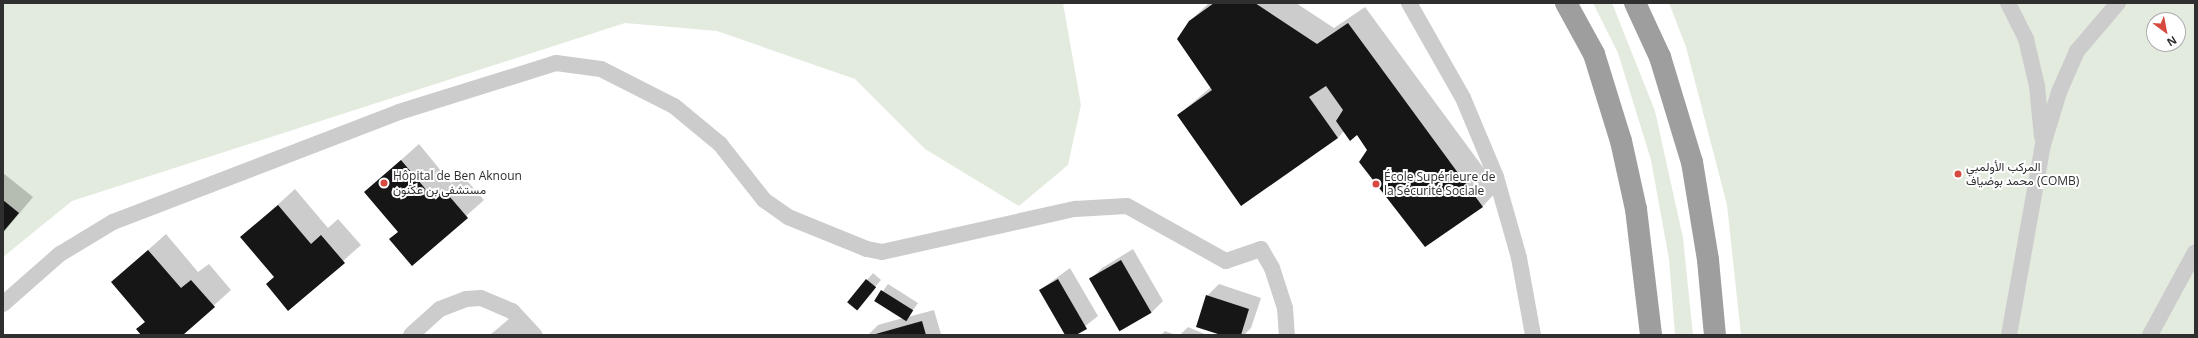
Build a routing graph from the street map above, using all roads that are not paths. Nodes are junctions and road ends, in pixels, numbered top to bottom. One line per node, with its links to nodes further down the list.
1 (1408, 3): 12 (lane)
2 (1566, 3): 13 (highway)
3 (1635, 3): 14 (highway)
4 (2008, 3): 6 (lane)
5 (2118, 3): 6 (lane)
6 (2042, 144): 15 (lane)
7 (2195, 252): 16 (lane)
8 (3, 304): 11 (lane)
9 (411, 335): 10 (lane)
10 (534, 335)
11 (1287, 335)
12 (1533, 335)
13 (1651, 335)
14 (1715, 335)
15 (2009, 335)
16 (2150, 335)

